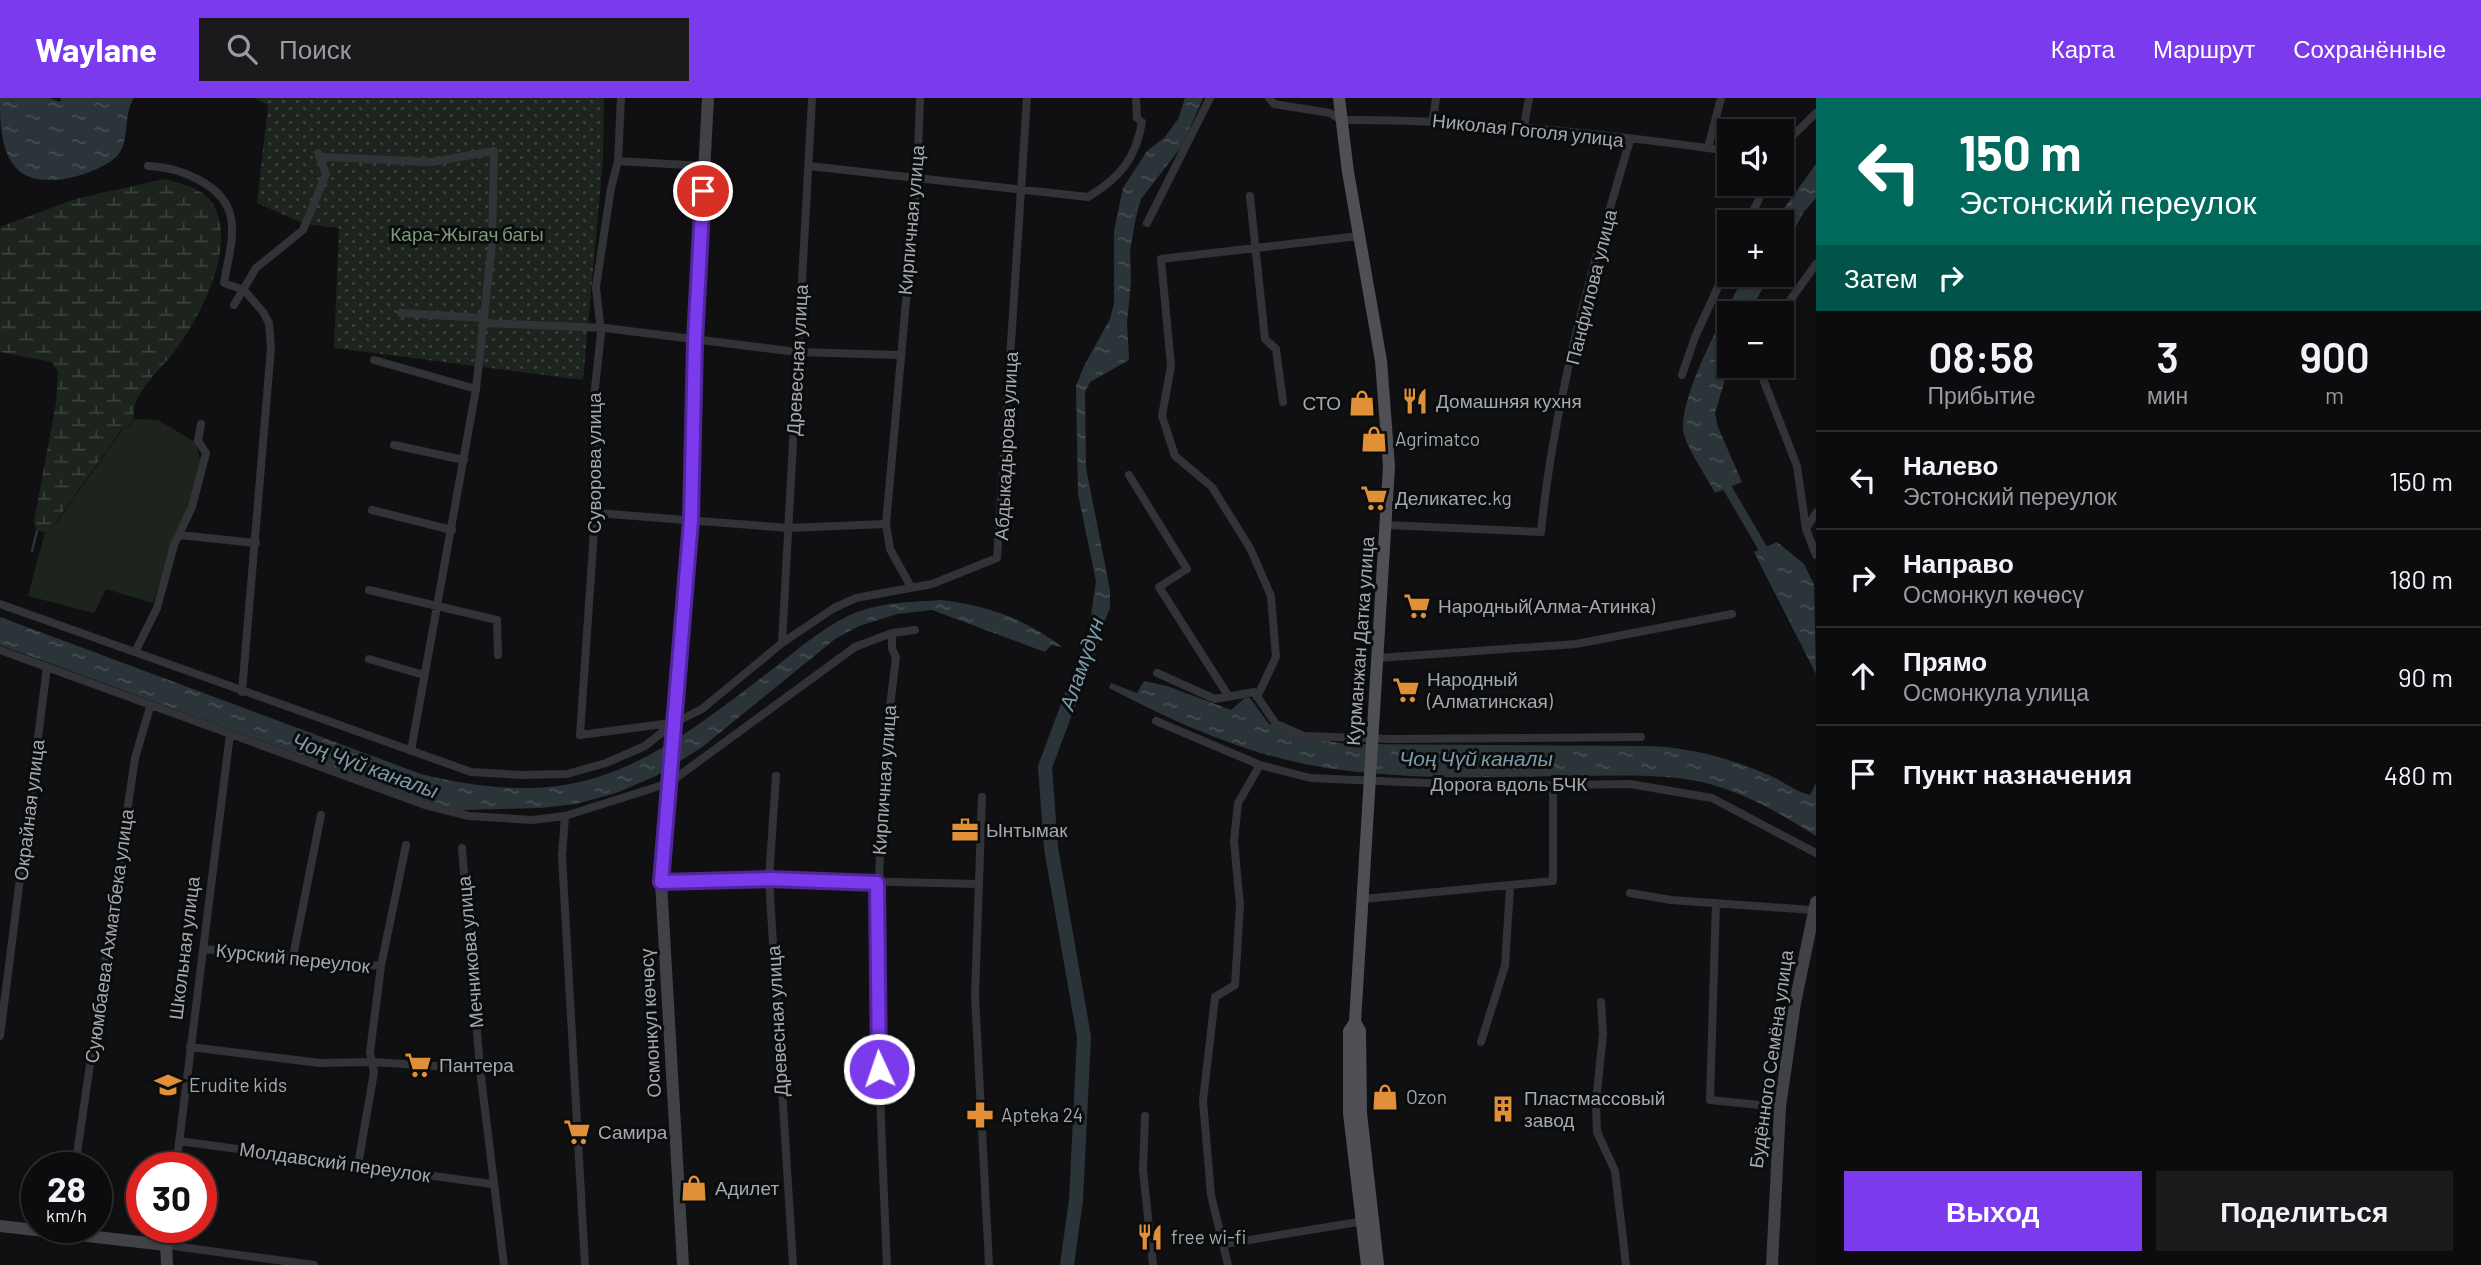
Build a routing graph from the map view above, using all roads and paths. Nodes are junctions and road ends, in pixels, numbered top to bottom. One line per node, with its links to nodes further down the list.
1 (621, 98): 21 (street, Суворова улица)
2 (708, 98): 23 (street, Осмонкул көчөсү)
3 (812, 98): 24 (street, Древесная улица)
4 (920, 98): 25 (street, Кирпичная улица)
5 (1027, 98): 26 (street, Абдыкадырова улица)
6 (1136, 98): 26 (street)
7 (1210, 98): 28 (street)
8 (1269, 98): 15 (street, Николая Гоголя улица)
9 (1339, 98): 15 (main road, Курманжан Датка улица)
10 (1436, 98): 14 (street)
11 (1529, 98): 16 (street)
12 (1721, 98): 19 (street)
13 (1816, 113): 17 (street)
14 (1433, 119): 15 (street, Николая Гоголя улица); 16 (street, Николая Гоголя улица)
15 (1341, 120): 29 (main road, Курманжан Датка улица)
16 (1524, 126): 18 (street, Николая Гоголя улица)
17 (1794, 134)
18 (1630, 140): 19 (street, Николая Гоголя улица); 56 (street, Панфилова улица)
19 (1708, 148): 20 (street, Николая Гоголя улица)
20 (1717, 149)
21 (618, 161): 23 (street); 38 (street, Суворова улица)
22 (148, 166): 33 (street)
23 (704, 166): 39 (street, Осмонкул көчөсү)
24 (809, 166): 25 (street); 40 (street, Древесная улица)
25 (917, 179): 26 (street); 41 (street, Кирпичная улица)
26 (1022, 190): 63 (street, Абдыкадырова улица)
27 (1250, 196): 30 (street)
28 (1147, 223)
29 (1359, 236): 30 (street); 56 (main road, Курманжан Датка улица)
30 (1255, 247): 46 (street); 81 (street)
31 (1816, 264): 34 (street)
32 (1719, 287): 43 (street)
33 (244, 290): 35 (street); 37 (street); 61 (street)
34 (1790, 301)
35 (234, 305)
36 (401, 313): 37 (street)
37 (483, 321): 38 (street); 45 (street)
38 (600, 328): 39 (street); 52 (street, Суворова улица)
39 (695, 341): 40 (street); 54 (street, Осмонкул көчөсү)
40 (797, 352): 41 (street); 57 (street, Древесная улица)
41 (899, 355): 55 (street, Кирпичная улица)
42 (374, 360): 45 (street)
43 (1682, 375)
44 (1763, 378): 58 (street)
45 (476, 389): 49 (street)
46 (1283, 402)
47 (201, 424): 60 (street)
48 (394, 445): 49 (street)
49 (464, 460): 59 (street)
50 (1129, 475): 80 (street)
51 (372, 510): 59 (street)
52 (596, 513): 54 (street); 84 (street, Суворова улица)
53 (1816, 513): 58 (street)
54 (691, 520): 57 (street); 84 (street, Осмонкул көчөсү)
55 (886, 524): 57 (street); 63 (street, Кирпичная улица)
56 (1387, 525): 74 (main road, Курманжан Датка улица)
57 (789, 528): 70 (street, Древесная улица)
58 (1806, 529): 62 (street)
59 (452, 530): 66 (street)
60 (179, 535): 61 (street); 72 (street)
61 (256, 543): 79 (street)
62 (1816, 555)
63 (911, 587): 70 (street, Абдыкадырова улица)
64 (369, 590): 66 (street)
65 (0, 604): 72 (street)
66 (438, 604): 73 (street); 78 (street)
67 (1732, 614): 74 (street)
68 (915, 630): 69 (street)
69 (892, 633): 92 (street); 102 (street, Кирпичная улица)
70 (782, 643): 84 (street, Абдыкадырова улица)
71 (0, 650): 76 (street)
72 (135, 652): 79 (street)
73 (498, 654)
74 (1379, 658): 87 (main road, Курманжан Датка улица)
75 (369, 659): 78 (street)
76 (47, 667): 82 (street); 113 (street, Окрайная улица)
77 (1157, 673): 80 (street)
78 (424, 675): 88 (street)
79 (242, 692): 88 (street)
80 (1229, 697): 81 (street)
81 (1257, 697): 87 (street)
82 (150, 707): 85 (street); 121 (street, Суюмбаева Ахматбека улица)
83 (1156, 721): 89 (street, Дорога вдоль БЧК)
84 (674, 727): 88 (street); 92 (street, Осмонкул көчөсү)
85 (230, 734): 96 (street); 109 (street, Школьная улица)
86 (1640, 737): 87 (street)
87 (1373, 739): 91 (main road, Курманжан Датка улица)
88 (411, 751)
89 (1260, 765): 91 (street, Дорога вдоль БЧК); 129 (street)
90 (776, 776): 100 (street, Древесная улица)
91 (1371, 780): 93 (street, Дорога вдоль БЧК); 106 (main road, Курманжан Датка улица)
92 (669, 781): 96 (street); 101 (street, Осмонкул көчөсү)
93 (1553, 785): 99 (street, Дорога вдоль БЧК); 104 (street)
94 (982, 797): 103 (street)
95 (321, 815): 110 (street)
96 (565, 816): 134 (street)
97 (406, 845): 111 (street, Курский переулок)
98 (462, 848): 117 (street, Мечникова улица)
99 (1816, 853)
100 (769, 879): 101 (street); 102 (street); 136 (street, Древесная улица)
101 (661, 882): 135 (street, Осмонкул көчөсү)
102 (877, 883): 103 (street); 137 (street, Кирпичная улица)
103 (978, 884): 138 (street)
104 (1510, 887): 106 (street); 114 (street)
105 (1630, 893): 107 (street)
106 (1363, 899): 125 (main road, Курманжан Датка улица)
107 (1716, 904): 108 (street); 118 (street)
108 (1814, 906): 118 (street, Будённого Семёна улица)
109 (204, 949): 110 (street, Курский переулок); 115 (street, Школьная улица)
110 (293, 956): 111 (street, Курский переулок)
111 (381, 966): 116 (street, Курский переулок)
112 (1601, 1002): 143 (street)
113 (0, 1036)
114 (1481, 1042)
115 (190, 1047): 116 (street); 120 (street, Школьная улица)
116 (373, 1062): 117 (street); 123 (street, Курский переулок)
117 (480, 1069): 124 (street, Мечникова улица)
118 (1780, 1107): 144 (street, Будённого Семёна улица)
119 (1145, 1115): 139 (street)
120 (179, 1141): 122 (street, Школьная улица); 123 (street, Молдавский переулок)
121 (77, 1152)
122 (178, 1152)
123 (358, 1165): 124 (street, Молдавский переулок)
124 (492, 1184): 133 (street, Мечникова улица)
125 (1367, 1221): 129 (street); 141 (main road, Курманжан Датка улица); 142 (main road, Курманжан Датка улица)
126 (0, 1226): 127 (street)
127 (21, 1228)
128 (112, 1238): 130 (street)
129 (1225, 1244): 140 (street)
130 (166, 1245): 131 (street); 132 (street)
131 (167, 1265)
132 (314, 1265)
133 (504, 1265)
134 (585, 1265)
135 (683, 1265)
136 (793, 1265)
137 (887, 1265)
138 (989, 1265)
139 (1153, 1265)
140 (1228, 1265)
141 (1367, 1265)
142 (1378, 1265)
143 (1626, 1265)
144 (1772, 1265)

